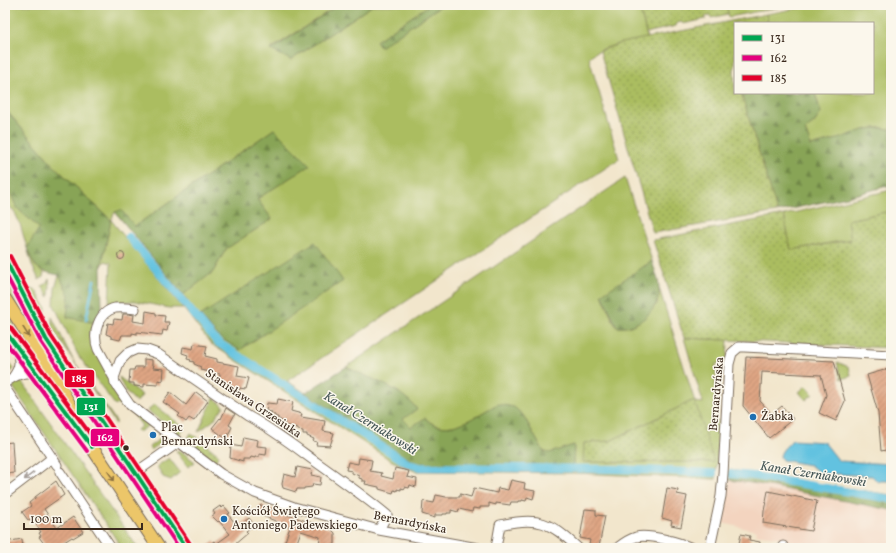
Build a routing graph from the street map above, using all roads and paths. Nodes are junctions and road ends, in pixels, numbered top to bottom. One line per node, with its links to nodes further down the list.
1 (5, 259): 15 (main road)
2 (5, 299): 13 (main road, one-way to 13)
3 (134, 309): 9 (street)
4 (5, 331): 5 (main road)
5 (16, 346): 7 (main road); 8 (street)
6 (890, 357): 26 (street, Bernardyńska)
7 (38, 375): 8 (street); 13 (main road)
8 (13, 377): 10 (street)
9 (114, 378): 12 (street); 17 (street, Stanisława Grzesiuka)
10 (5, 383)
11 (5, 388): 14 (street)
12 (179, 442): 15 (street); 17 (street, Bernardyńska)
13 (89, 443): 19 (main road, one-way to 19)
14 (57, 465): 16 (street, one-way to 16); 18 (street)
15 (135, 473): 20 (main road)
16 (5, 494)
17 (379, 530): 21 (street, Bernardyńska)
18 (112, 548)
19 (159, 548)
20 (186, 548)
21 (478, 548)
22 (496, 548): 23 (street)
23 (578, 548)
24 (617, 548): 25 (street)
25 (692, 548)
26 (710, 548)

